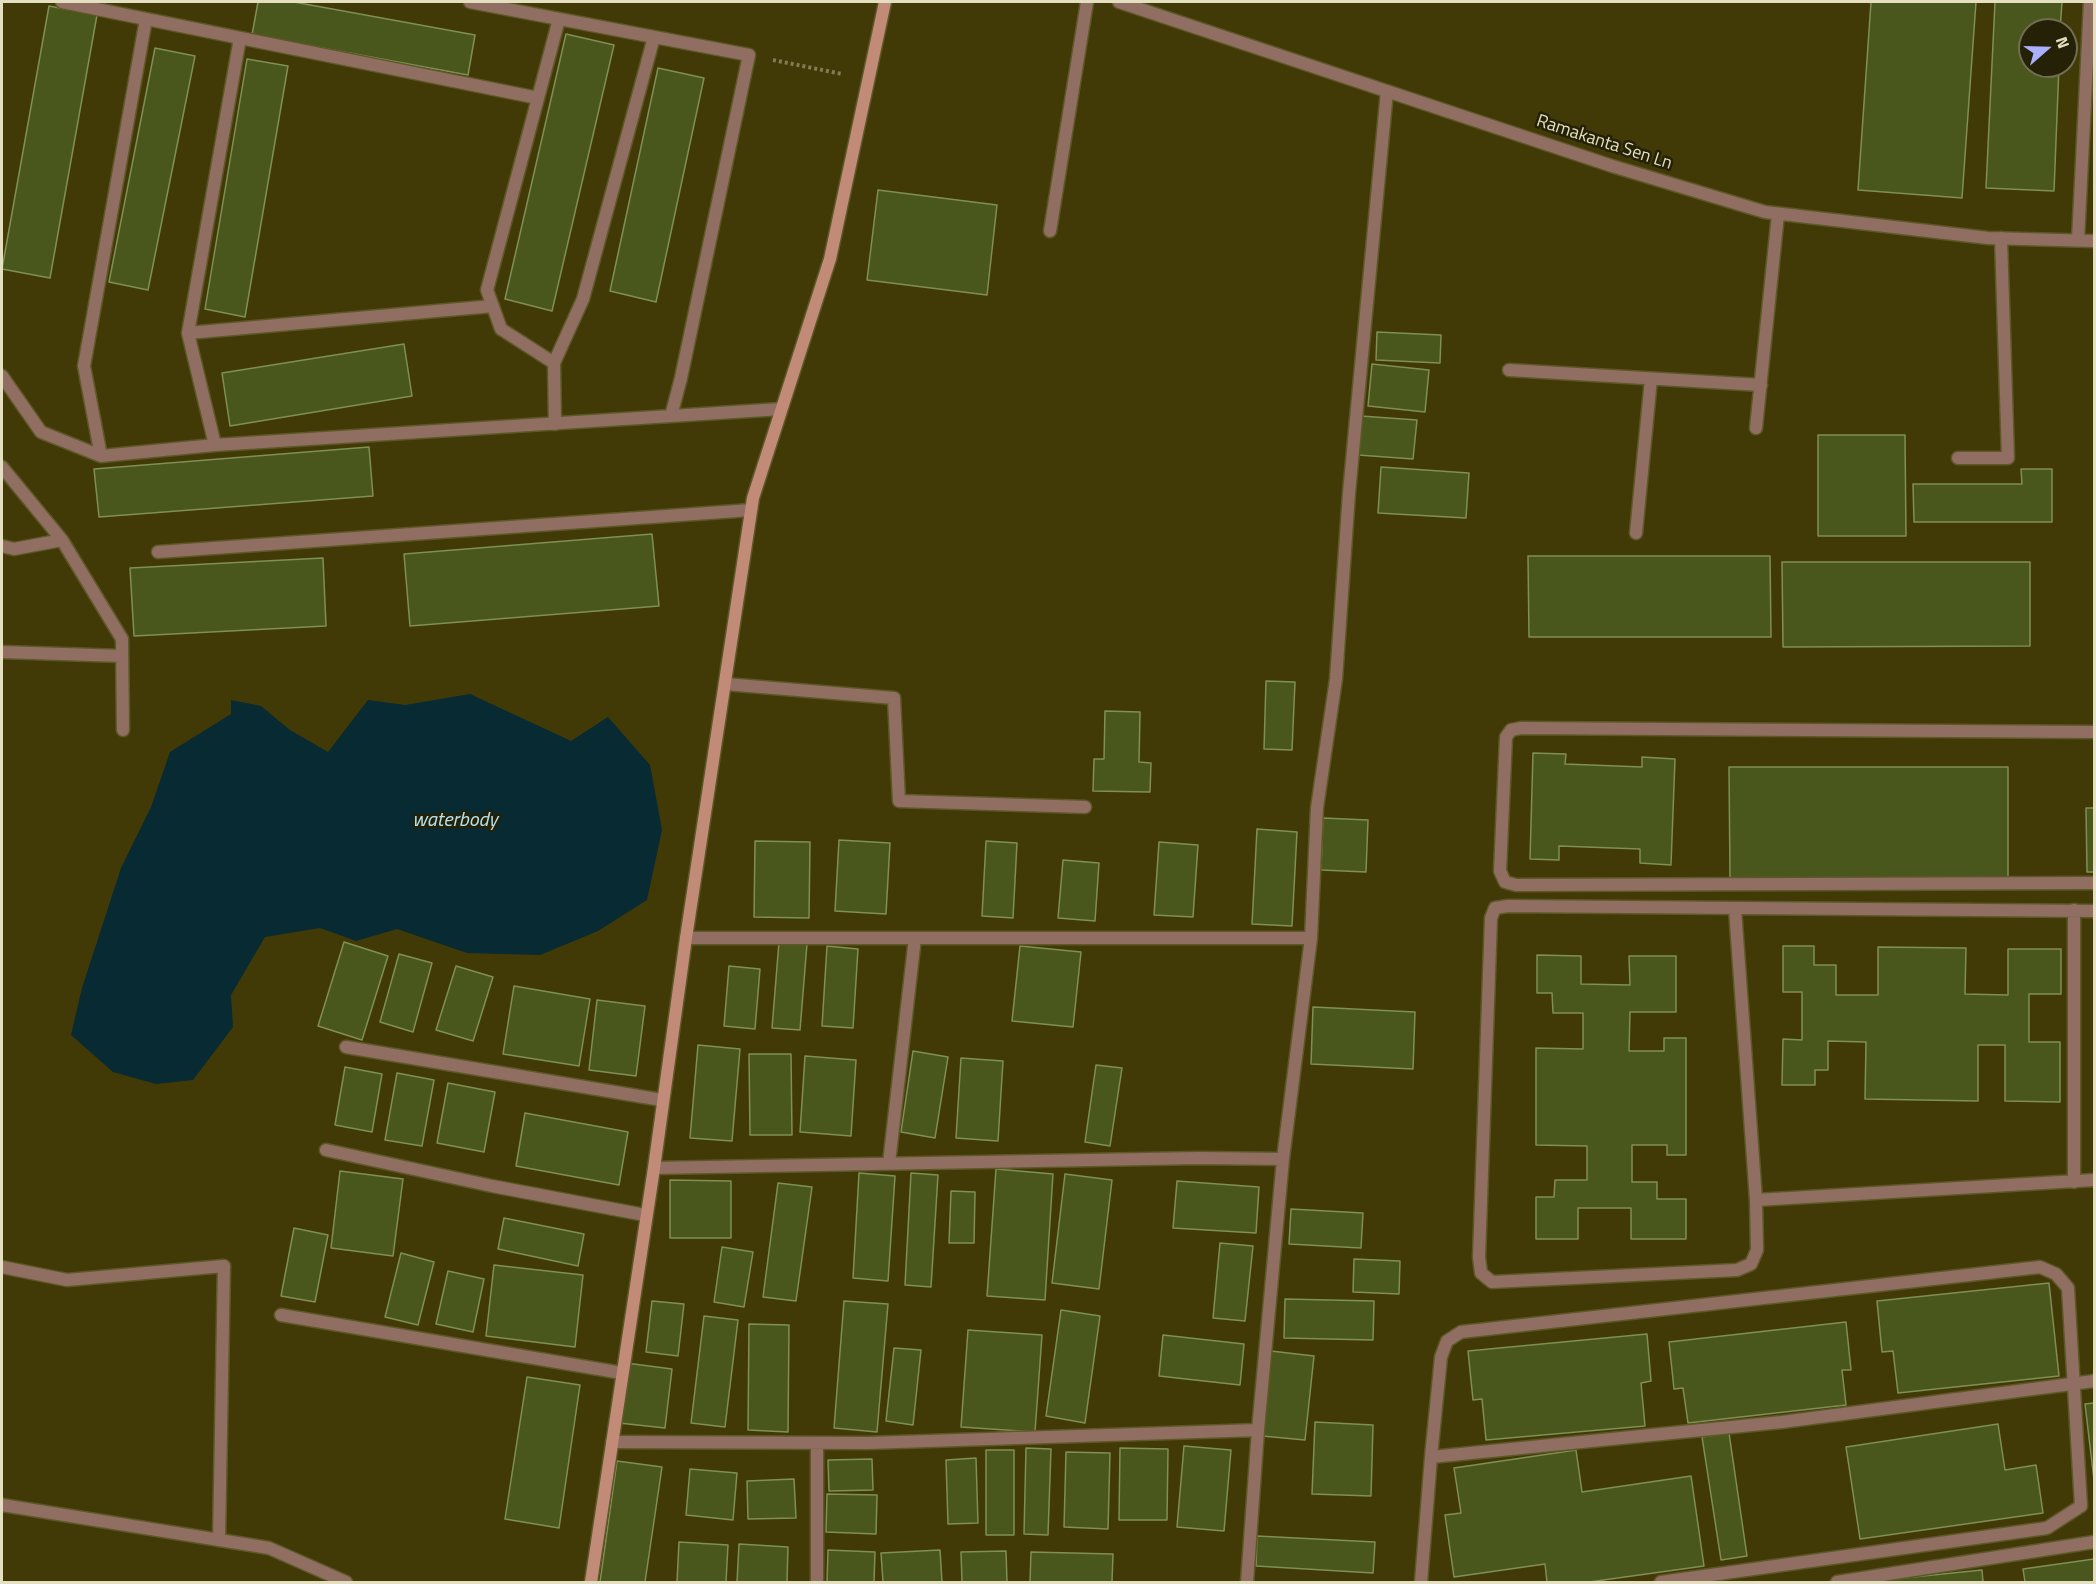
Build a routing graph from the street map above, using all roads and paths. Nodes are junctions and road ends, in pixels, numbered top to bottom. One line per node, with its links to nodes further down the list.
1 (62, 2): 7 (street)
2 (470, 2): 8 (street)
3 (885, 2): 12 (street)
4 (1087, 2): 18 (street)
5 (1119, 2): 13 (street, Ramakanta Sen Ln)
6 (2091, 10): 15 (street)
7 (146, 19): 10 (street); 34 (street)
8 (559, 19): 9 (street); 14 (street)
9 (654, 37): 11 (street); 24 (street)
10 (240, 38): 14 (street); 23 (street)
11 (749, 55): 12 (path); 30 (street)
12 (870, 79): 29 (street)
13 (1387, 92): 17 (street, Ramakanta Sen Ln); 54 (street)
14 (538, 99): 22 (street)
15 (2081, 170): 16 (street); 20 (street)
16 (2094, 170)
17 (1778, 214): 19 (street, Ramakanta Sen Ln); 28 (street)
18 (1050, 231)
19 (2001, 238): 20 (street, Ramakanta Sen Ln); 35 (street)
20 (2078, 240): 21 (street, Ramakanta Sen Ln)
21 (2094, 241)
22 (493, 306): 23 (street); 24 (street)
23 (188, 333): 33 (street)
24 (554, 363): 31 (street)
25 (1509, 370): 27 (street)
26 (2, 376): 34 (street)
27 (1651, 379): 28 (street); 38 (street)
28 (1761, 386): 32 (street)
29 (782, 410): 30 (street); 37 (street)
30 (671, 416): 31 (street)
31 (555, 424): 33 (street)
32 (1756, 428)
33 (215, 445): 34 (street)
34 (101, 456)
35 (1958, 458)
36 (2, 467): 39 (street)
37 (751, 510): 41 (street); 44 (street)
38 (1636, 533)
39 (62, 540): 40 (street); 43 (street)
40 (2, 546)
41 (158, 552)
42 (2, 652): 43 (street)
43 (122, 656): 45 (street)
44 (724, 684): 47 (street); 52 (street)
45 (123, 730)
46 (2094, 732): 48 (street)
47 (1085, 807)
48 (2094, 884)
49 (1735, 909): 50 (street); 63 (street); 63 (street)
50 (2074, 910): 51 (street); 62 (street)
51 (2094, 911)
52 (686, 938): 53 (street); 56 (street)
53 (915, 938): 54 (street); 59 (street)
54 (1311, 938): 58 (street)
55 (346, 1047): 56 (street)
56 (662, 1100): 60 (street)
57 (326, 1150): 64 (street)
58 (1283, 1159): 59 (street); 70 (street)
59 (889, 1163): 60 (street)
60 (654, 1168): 64 (street)
61 (2094, 1180): 62 (street)
62 (2074, 1182): 63 (street)
63 (1756, 1200)
64 (645, 1215): 67 (street)
65 (2, 1267): 75 (street)
66 (281, 1315): 67 (street)
67 (622, 1372): 71 (street)
68 (2094, 1381): 69 (street)
69 (2075, 1384): 73 (street); 73 (street); 82 (street)
70 (1258, 1430): 72 (street); 80 (street)
71 (612, 1442): 72 (street); 78 (street)
72 (817, 1443): 79 (street)
73 (1431, 1457): 81 (street)
74 (2, 1505): 75 (street)
75 (219, 1540): 77 (street)
76 (2094, 1542): 83 (street)
77 (346, 1582)
78 (591, 1582)
79 (817, 1582)
80 (1247, 1582)
81 (1421, 1582)
82 (1661, 1582)
83 (1837, 1582)

